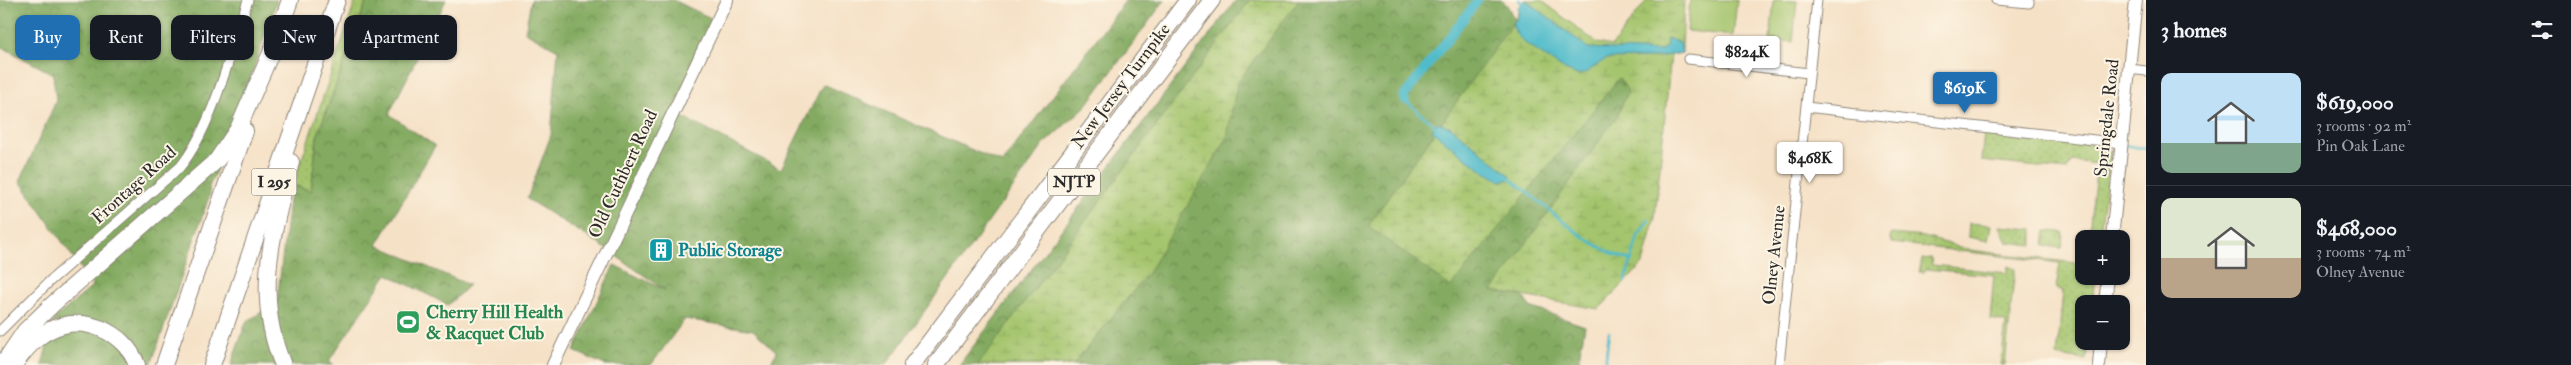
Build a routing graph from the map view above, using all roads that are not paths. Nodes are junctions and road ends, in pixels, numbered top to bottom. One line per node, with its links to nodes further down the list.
1 (248, 0): 21 (street, Frontage Road)
2 (290, 0): 11 (highway, I 295)
3 (727, 0): 29 (street, Old Cuthbert Road)
4 (1188, 0): 30 (highway, New Jersey Turnpike / NJTP)
5 (1212, 0): 31 (highway, New Jersey Turnpike / NJTP)
6 (1817, 0): 17 (street, Olney Avenue)
7 (1996, 0): 8 (street)
8 (2029, 0)
9 (2136, 0): 15 (street, Springdale Road)
10 (336, 3): 27 (highway, I 295); 28 (highway)
11 (285, 15)
12 (1688, 59): 17 (street)
13 (268, 60): 23 (highway)
14 (270, 60): 26 (highway, I 295)
15 (2129, 69): 16 (street); 19 (street, Springdale Road)
16 (2146, 72)
17 (1810, 73): 18 (street, Olney Avenue)
18 (1806, 107): 19 (street); 32 (street, Olney Avenue)
19 (2122, 143): 20 (street, Springdale Road)
20 (2113, 230)
21 (0, 331)
22 (2100, 350): 33 (street)
23 (2, 365)
24 (14, 365): 25 (highway)
25 (137, 365)
26 (164, 365)
27 (212, 365)
28 (283, 365)
29 (553, 365)
30 (912, 365)
31 (936, 365)
32 (1779, 365)
33 (2099, 365)

